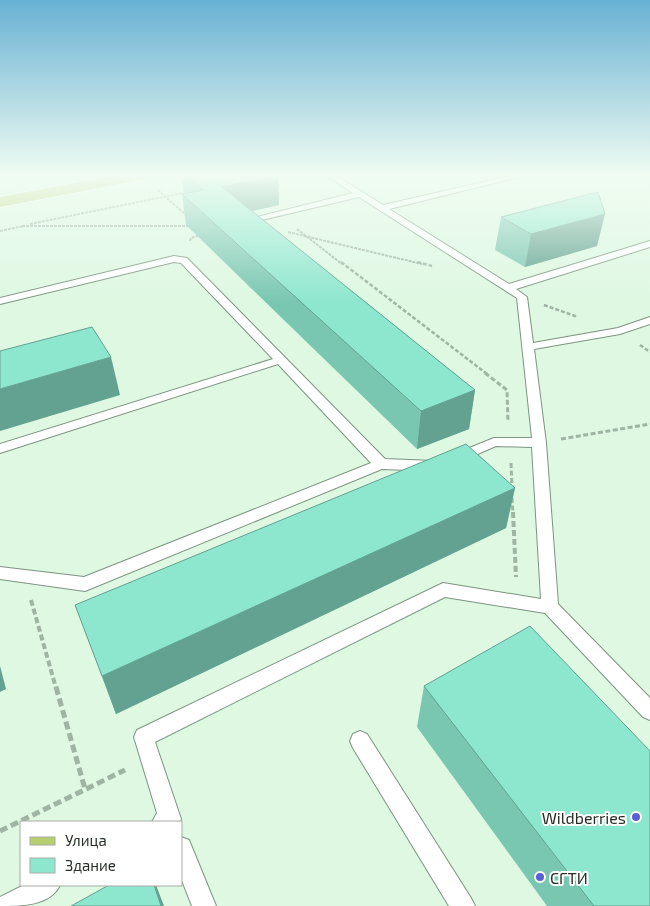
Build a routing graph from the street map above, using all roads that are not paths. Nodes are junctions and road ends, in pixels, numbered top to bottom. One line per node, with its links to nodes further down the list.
1 (262, 217): 3 (lane)
2 (396, 217): 5 (lane)
3 (245, 221)
4 (650, 244): 5 (lane)
5 (507, 288): 8 (lane)
6 (0, 301): 9 (lane)
7 (650, 320): 8 (lane)
8 (527, 347): 10 (lane)
9 (280, 360): 11 (lane); 12 (lane)
10 (539, 443): 12 (lane); 14 (lane)
11 (0, 449)
12 (381, 464): 13 (lane)
13 (0, 573)
14 (550, 607): 15 (lane); 17 (lane)
15 (650, 711)
16 (360, 741): 22 (lane)
17 (168, 821)
18 (182, 851): 21 (lane)
19 (46, 886): 20 (lane)
20 (8, 906)
21 (204, 906)
22 (463, 906)

